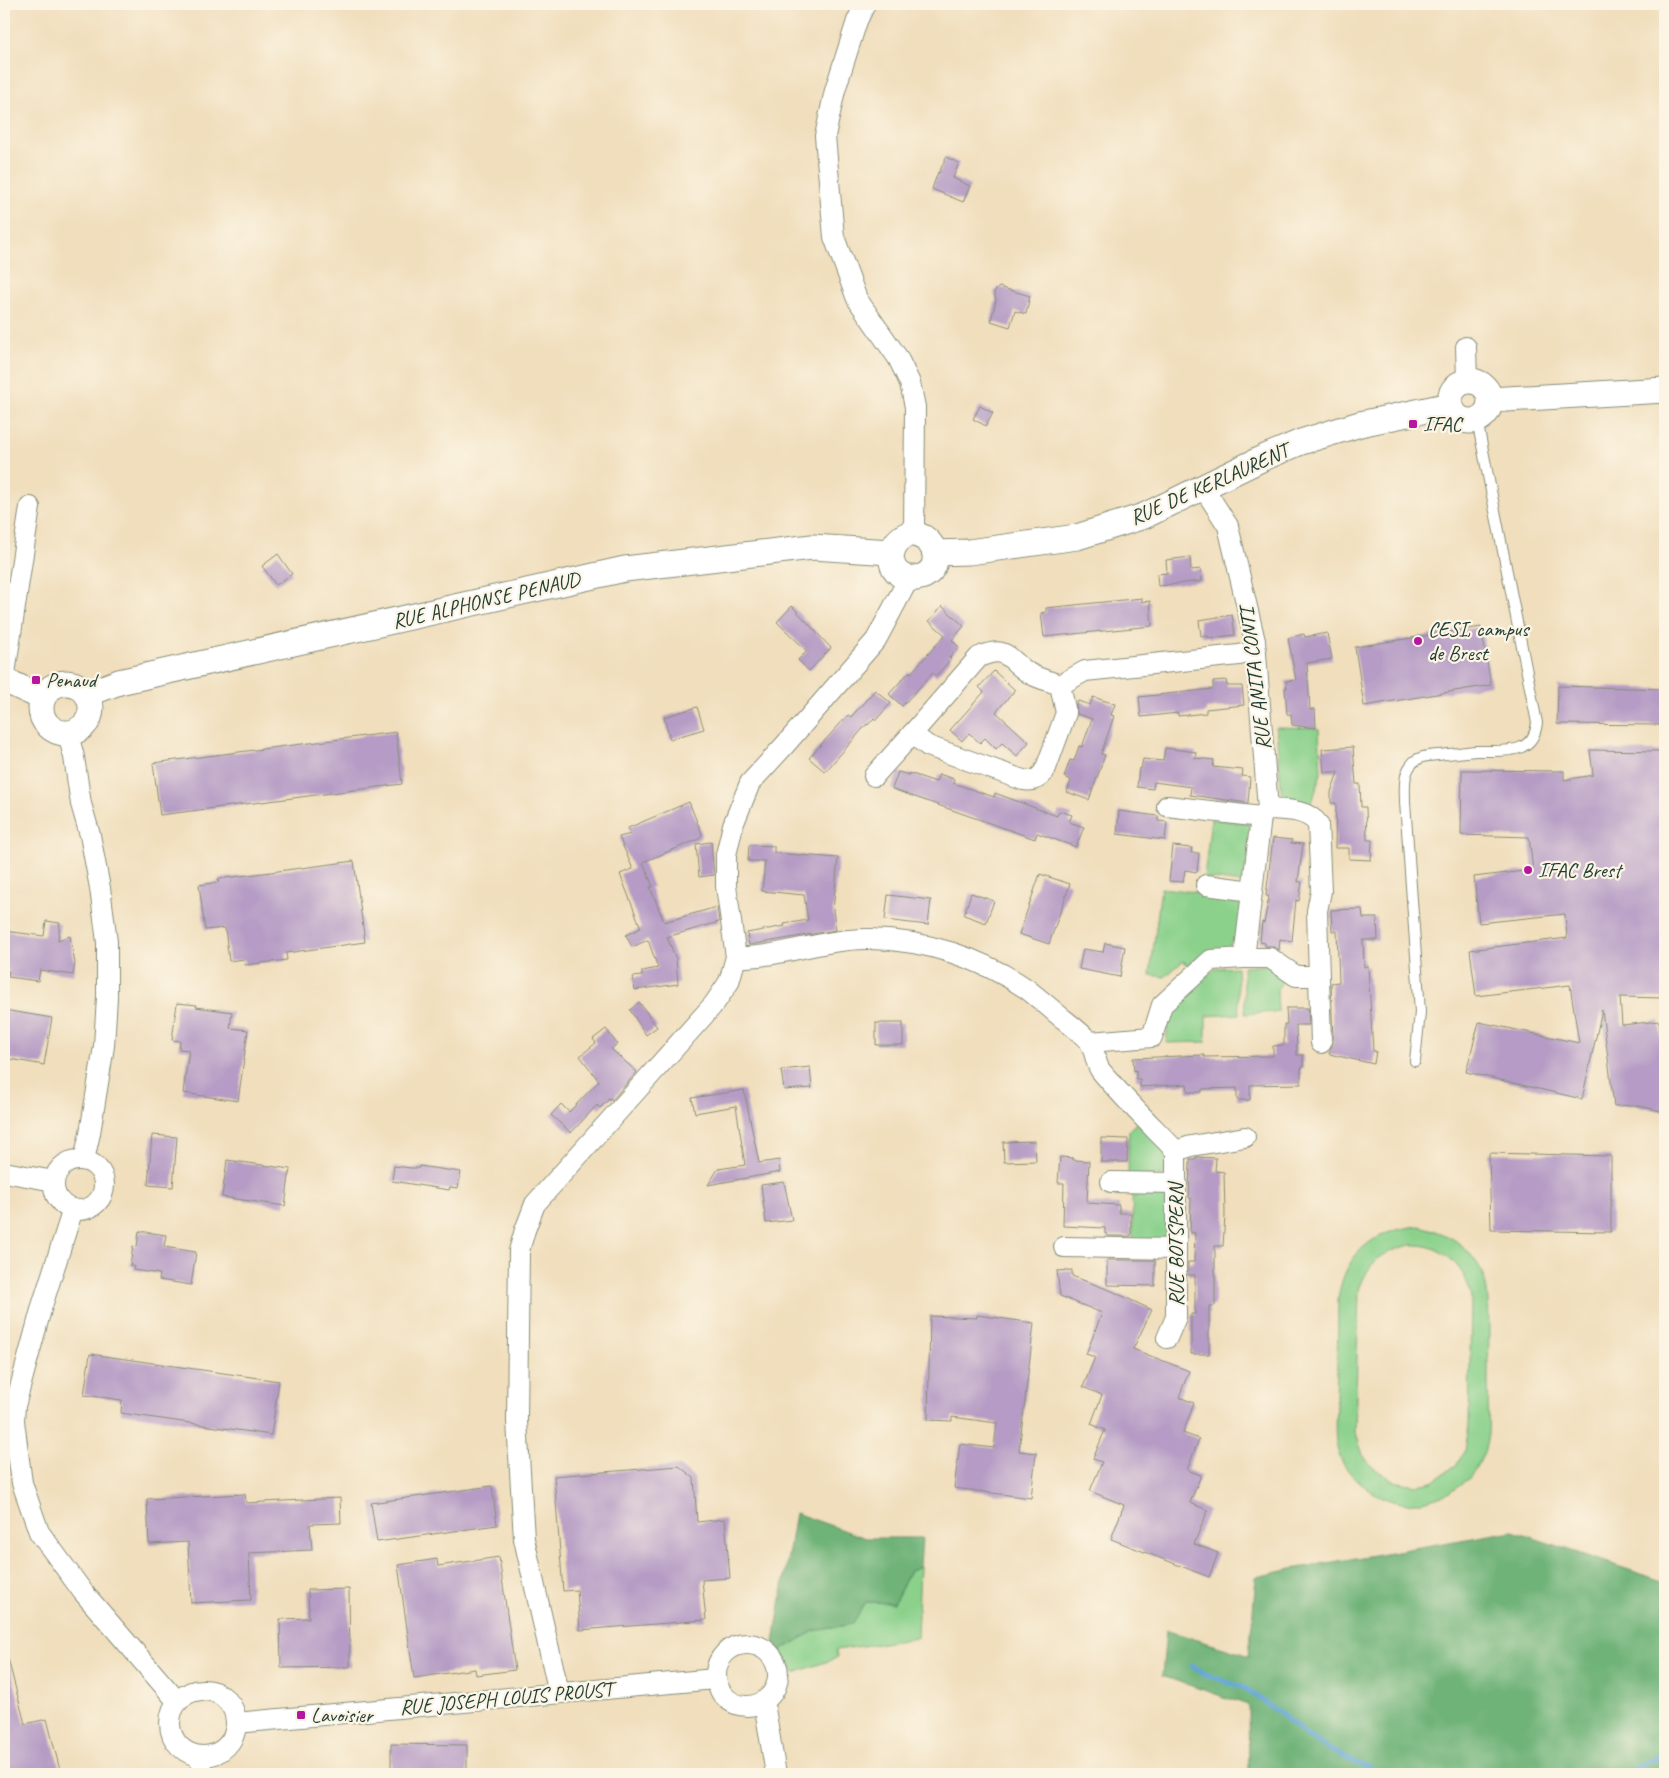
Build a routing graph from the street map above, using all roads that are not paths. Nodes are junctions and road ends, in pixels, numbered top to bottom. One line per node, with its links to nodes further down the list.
1 (865, 4): 9 (street)
2 (1466, 347): 3 (street)
3 (1467, 380): 5 (street); 6 (street)
4 (1665, 390): 6 (street)
5 (1450, 405): 6 (street); 7 (street, RUE DE KERLAURENT)
6 (1484, 410): 29 (lane)
7 (1203, 488): 10 (street, RUE DE KERLAURENT); 12 (street, RUE ANITA CONTI)
8 (30, 507): 13 (street)
9 (904, 540): 10 (street); 11 (street); 15 (street, RUE ALPHONSE PENAUD)
10 (935, 553): 11 (street)
11 (909, 578): 24 (street)
12 (1256, 651): 14 (street); 21 (street, RUE ANITA CONTI)
13 (4, 680): 16 (street)
14 (1060, 686): 18 (street); 18 (street)
15 (87, 694): 16 (street); 17 (street)
16 (43, 698): 17 (street)
17 (68, 734): 32 (street)
18 (912, 734): 19 (street)
19 (874, 776)
20 (1167, 806): 21 (street)
21 (1265, 813): 23 (street, RUE ANITA CONTI); 26 (street)
22 (1206, 885): 23 (street)
23 (1252, 891): 25 (street, RUE ANITA CONTI)
24 (736, 957): 27 (street); 42 (street)
25 (1244, 958): 26 (street); 27 (street)
26 (1319, 976): 28 (street)
27 (1090, 1042): 31 (street)
28 (1321, 1043)
29 (1415, 1061)
30 (1245, 1137): 31 (street)
31 (1176, 1151): 36 (street, RUE BOTSPERN)
32 (84, 1160): 34 (street); 37 (street)
33 (4, 1172): 34 (street)
34 (54, 1181): 37 (street)
35 (1111, 1182): 36 (street)
36 (1176, 1184): 39 (street, RUE BOTSPERN)
37 (73, 1209): 43 (street)
38 (1064, 1247): 39 (street)
39 (1176, 1249): 40 (street, RUE BOTSPERN)
40 (1167, 1338)
41 (715, 1679): 42 (street, RUE JOSEPH LOUIS PROUST); 44 (street); 44 (street)
42 (559, 1693): 45 (street, RUE JOSEPH LOUIS PROUST)
43 (177, 1701): 45 (street); 46 (street)
44 (764, 1703): 47 (street)
45 (236, 1723): 46 (street)
46 (201, 1765)
47 (776, 1774)

